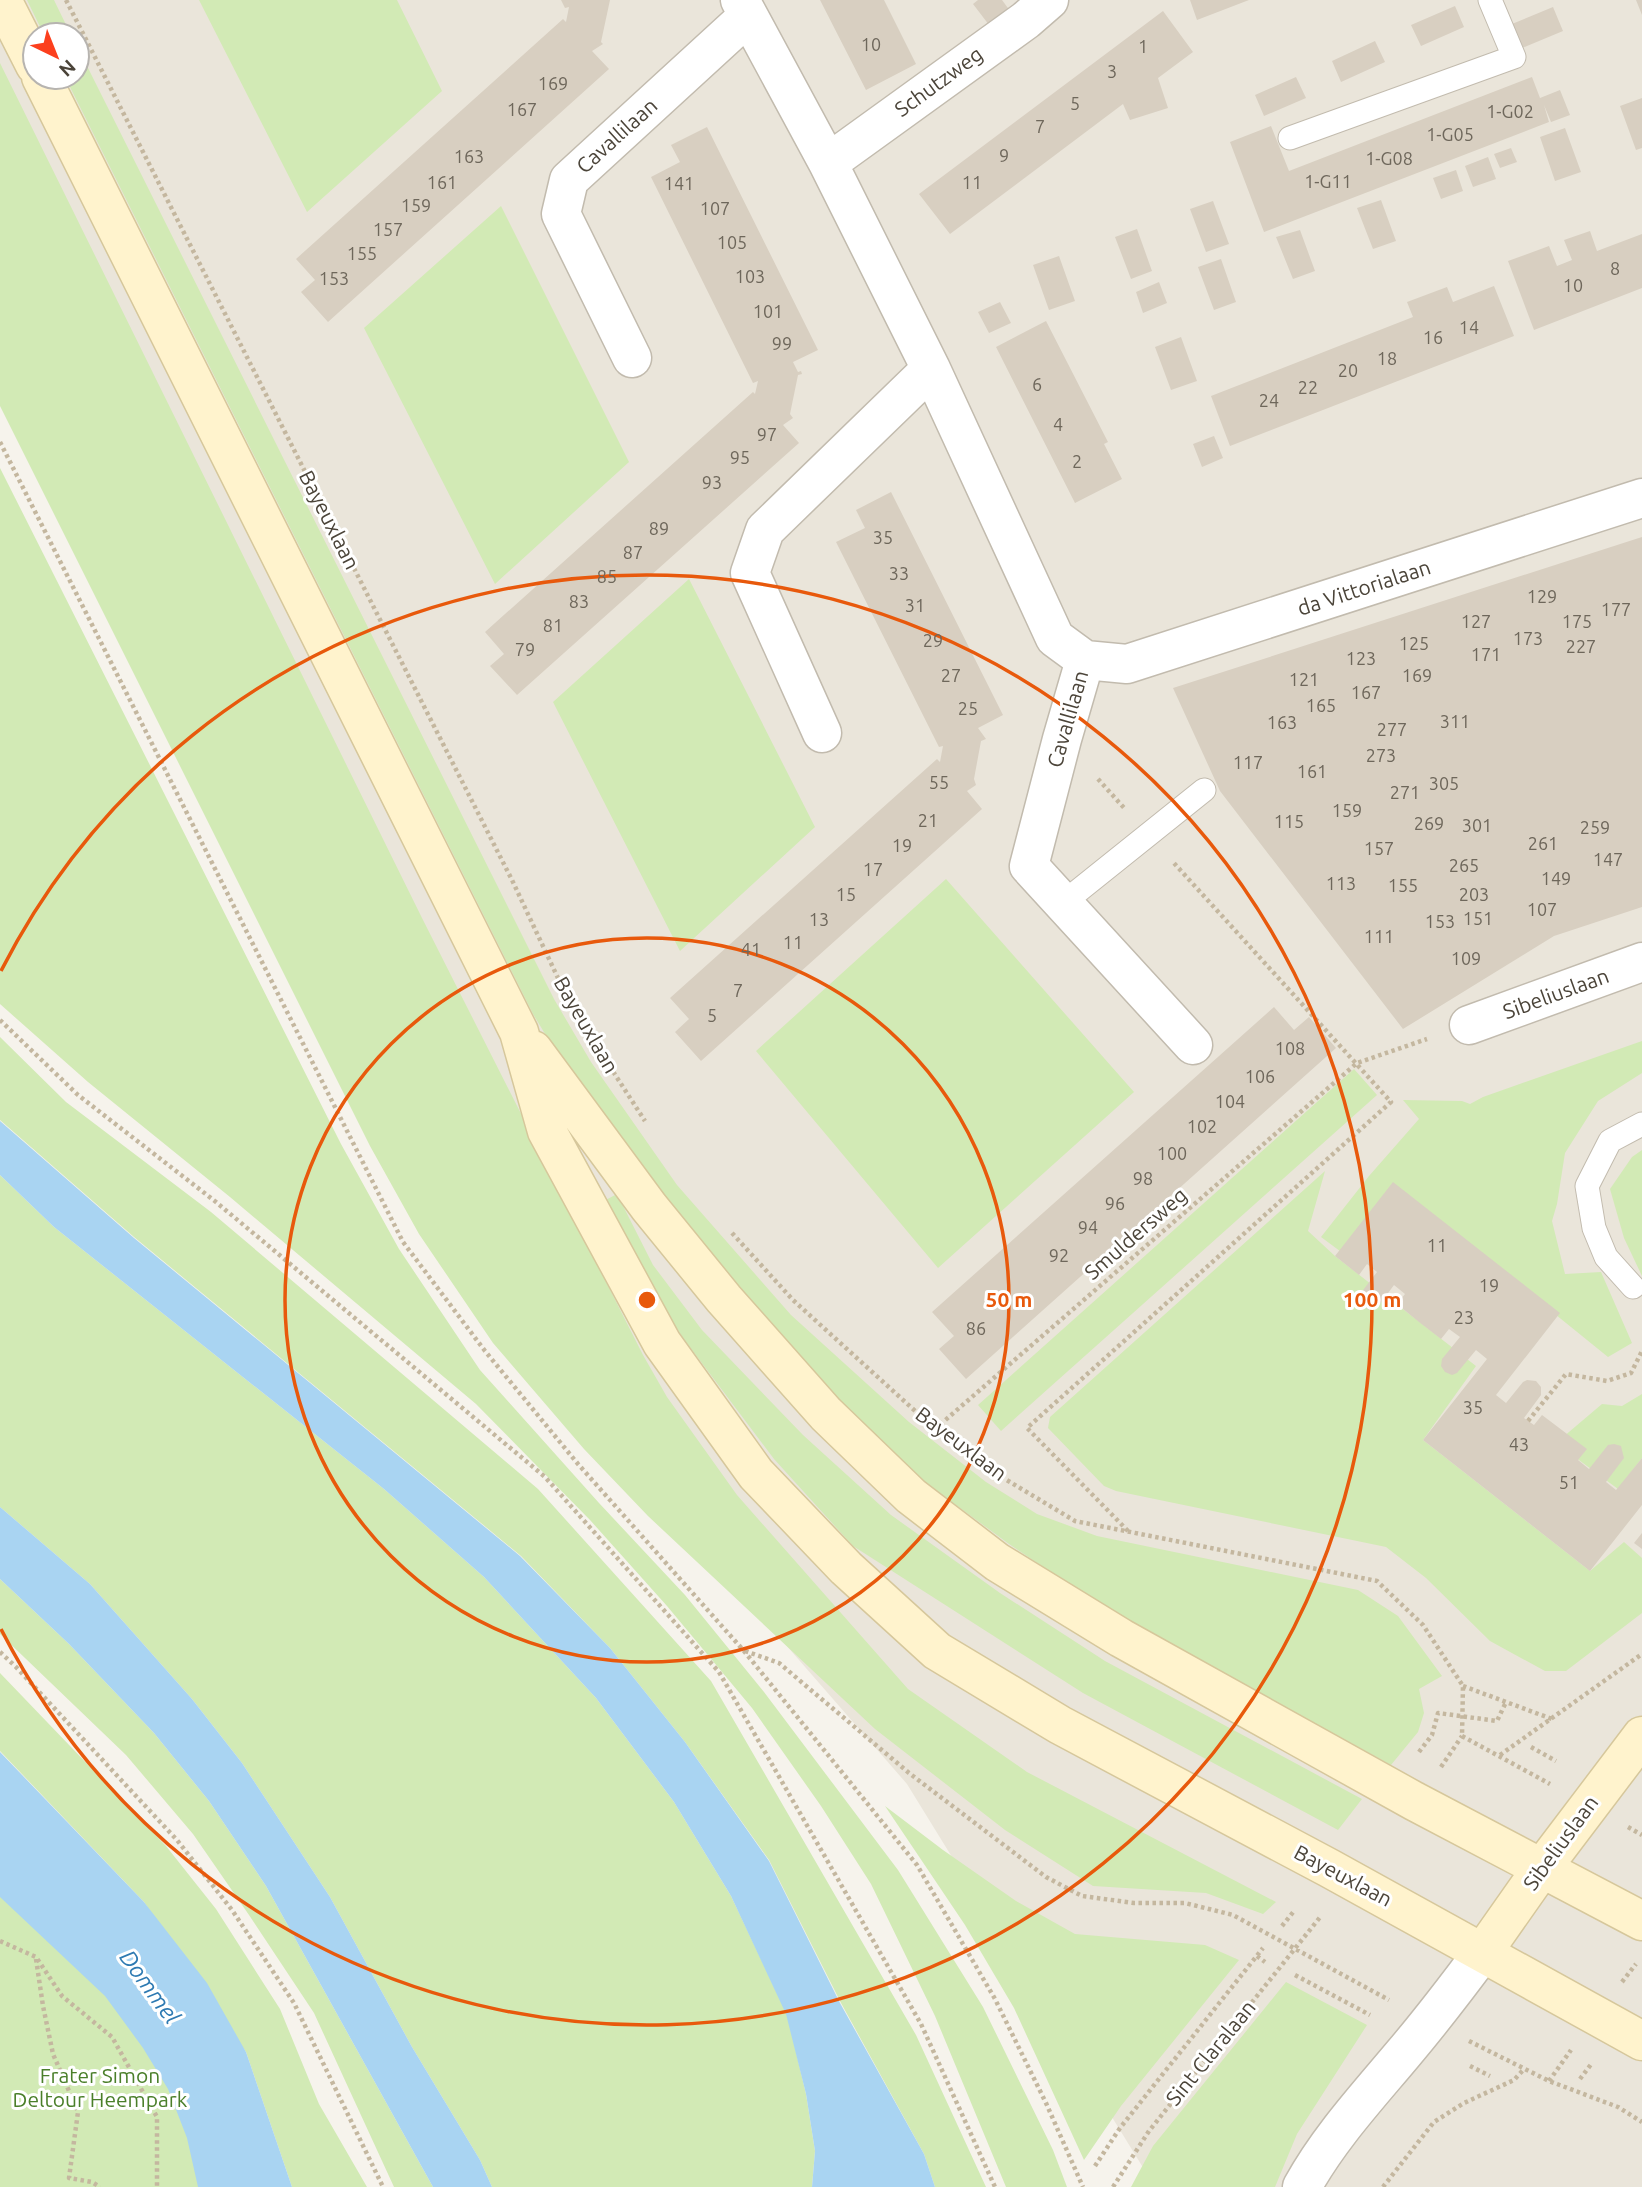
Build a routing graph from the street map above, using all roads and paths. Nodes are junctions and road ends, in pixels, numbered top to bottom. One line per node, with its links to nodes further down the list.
1 (2, 0): 6 (main road)
2 (66, 0): 26 (path, Bayeuxlaan)
3 (1049, 0): 9 (street, Schutzweg)
4 (1490, 0): 8 (lane)
5 (744, 8): 9 (street, Cavallilaan); 10 (street, Cavallilaan)
6 (21, 37)
7 (48, 91): 23 (main road, Bayeuxlaan)
8 (1290, 138)
9 (828, 163): 11 (street, Cavallilaan)
10 (632, 358)
11 (931, 369): 14 (street, Cavallilaan); 15 (street)
12 (0, 442): 34 (path)
13 (1642, 498): 14 (street, da Vittorialaan)
14 (1085, 660): 16 (street, Cavallilaan)
15 (822, 733)
16 (1062, 739): 18 (path); 19 (street, Cavallilaan)
17 (1204, 790): 18 (lane)
18 (1147, 834): 19 (lane); 25 (path)
19 (1063, 903): 24 (street, Cavallilaan)
20 (1642, 962): 22 (street, Sibeliuslaan)
21 (0, 1020): 76 (path)
22 (1469, 1026): 25 (path, Smuldersweg)
23 (519, 1032): 49 (main road, Bayeuxlaan); 57 (main road, Bayeuxlaan)
24 (1193, 1045)
25 (1357, 1063): 32 (path, Smuldersweg); 33 (path)
26 (646, 1123)
27 (1642, 1124): 29 (lane)
28 (729, 1230): 32 (path, Bayeuxlaan)
29 (1633, 1287)
30 (1642, 1350): 31 (path)
31 (1528, 1421)
32 (935, 1429): 33 (path, Bayeuxlaan)
33 (1129, 1531): 37 (path, Bayeuxlaan)
34 (744, 1651): 56 (path); 77 (path)
35 (0, 1652): 75 (path)
36 (1642, 1654): 40 (path)
37 (1463, 1686): 38 (path); 39 (path)
38 (1506, 1702): 39 (path); 40 (path)
39 (1462, 1717): 41 (path); 44 (path)
40 (1553, 1719): 45 (path)
41 (1462, 1736): 45 (path); 47 (path)
42 (1642, 1736): 49 (main road, Sibeliuslaan)
43 (1531, 1747): 46 (path)
44 (1419, 1754)
45 (1500, 1755): 48 (path)
46 (1556, 1761)
47 (1436, 1774)
48 (1539, 1778)
49 (1542, 1868): 51 (main road, Bayeuxlaan); 57 (main road, Sibeliuslaan)
50 (1294, 1911): 53 (path)
51 (1642, 1922)
52 (1315, 1923): 56 (path, Sint Claralaan)
53 (1282, 1926)
54 (0, 1941): 59 (path)
55 (1263, 1948): 58 (path)
56 (1294, 1949): 62 (path); 78 (path, Sint Claralaan)
57 (1483, 1952): 64 (main road, Bayeuxlaan); 79 (street)
58 (1257, 1956): 60 (path); 72 (path)
59 (36, 1958): 73 (path); 74 (path)
60 (1265, 1962)
61 (1295, 1975): 63 (path)
62 (1370, 1990)
63 (1370, 2015)
64 (1642, 2041)
65 (1574, 2045): 70 (path)
66 (1487, 2050): 68 (path)
67 (1470, 2066): 69 (path)
68 (1524, 2069): 70 (path); 80 (path)
69 (1490, 2076)
70 (1549, 2081): 71 (path)
71 (1642, 2122)
72 (1095, 2166)
73 (100, 2187)
74 (157, 2187)
75 (383, 2187)
76 (995, 2187)
77 (1083, 2187)
78 (1114, 2187)
79 (1302, 2187)
80 (1383, 2187)

